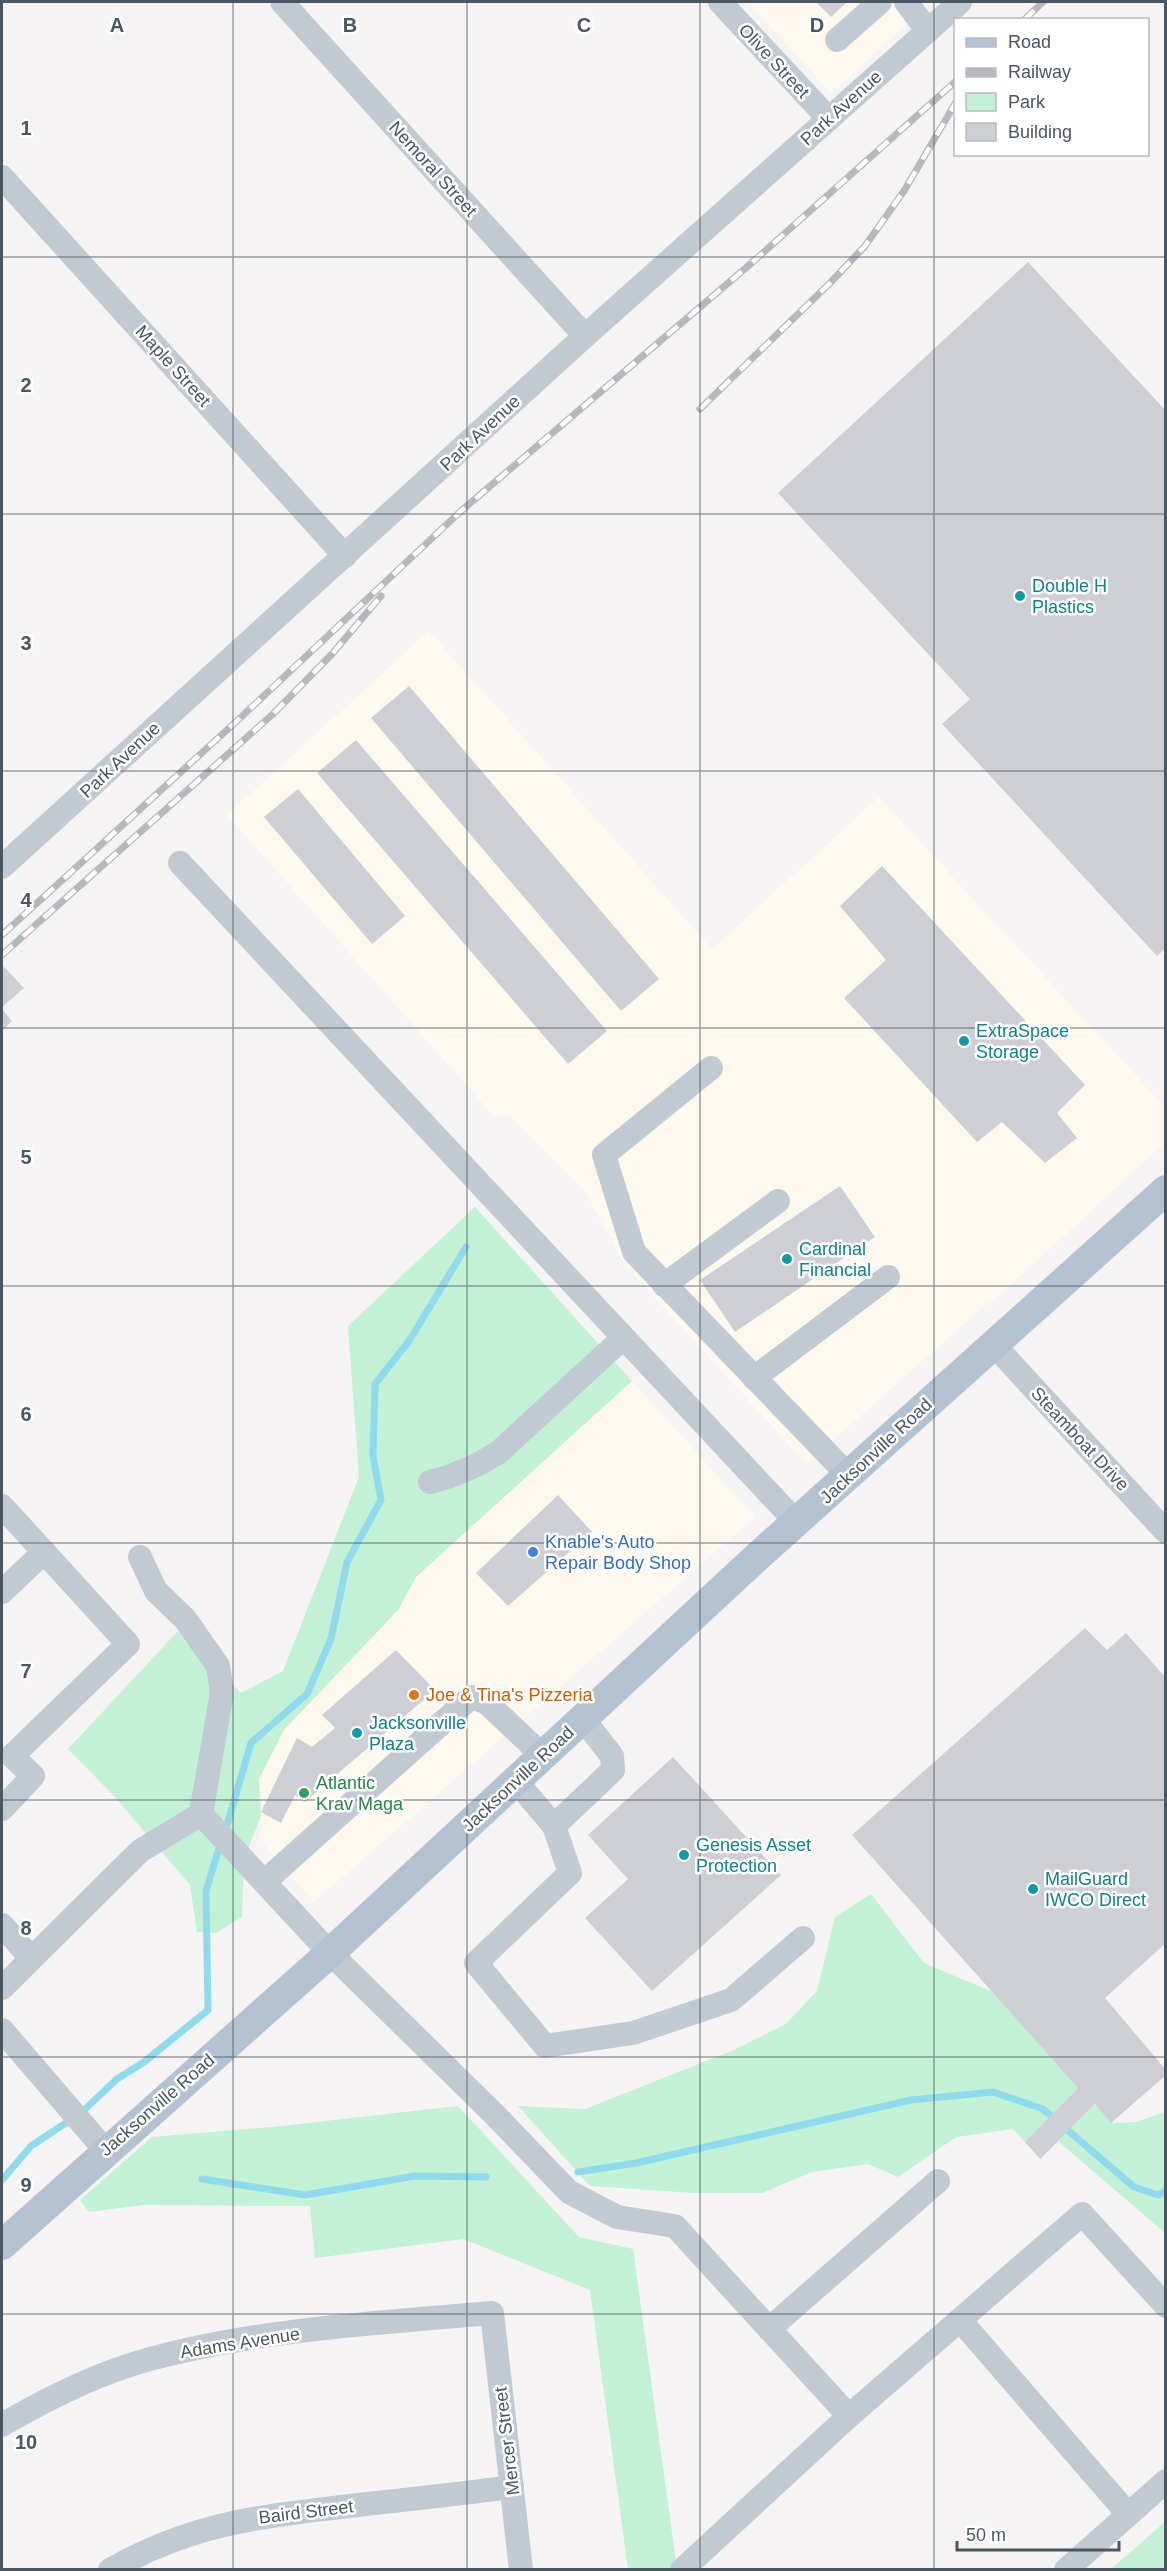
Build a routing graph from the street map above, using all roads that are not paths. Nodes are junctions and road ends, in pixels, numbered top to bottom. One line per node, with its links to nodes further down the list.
1 (282, 2): 10 (street, Nemoral Street)
2 (720, 2): 8 (street, Olive Street)
3 (880, 2): 7 (street)
4 (906, 2): 6 (street)
5 (960, 2): 6 (street, Park Avenue)
6 (928, 31): 8 (street, Park Avenue)
7 (837, 40)
8 (830, 119): 10 (street, Park Avenue)
9 (2, 177): 11 (street, Maple Street)
10 (585, 336): 11 (street, Park Avenue)
11 (345, 556): 13 (street, Park Avenue)
12 (180, 863): 19 (street)
13 (2, 867)
14 (711, 1068): 18 (street)
15 (1166, 1190): 20 (main road, Jacksonville Road)
16 (778, 1201): 18 (street)
17 (888, 1276): 21 (street)
18 (664, 1285): 21 (street)
19 (623, 1338): 23 (street); 25 (street)
20 (994, 1345): 22 (main road, Jacksonville Road); 26 (street, Steamboat Drive)
21 (754, 1378): 22 (street)
22 (849, 1476): 25 (main road, Jacksonville Road)
23 (430, 1482)
24 (2, 1506): 27 (street)
25 (798, 1524): 30 (main road, Jacksonville Road)
26 (1166, 1532)
27 (44, 1552): 29 (street); 31 (street)
28 (140, 1557): 35 (street)
29 (2, 1592)
30 (583, 1719): 32 (main road, Jacksonville Road); 36 (street)
31 (7, 1750): 34 (street)
32 (543, 1756): 33 (main road, Jacksonville Road); 37 (street)
33 (516, 1781): 36 (street); 40 (main road, Jacksonville Road)
34 (2, 1809)
35 (201, 1814): 37 (street); 41 (street)
36 (554, 1826): 39 (street)
37 (264, 1882): 40 (street)
38 (2, 1925): 41 (street)
39 (803, 1938)
40 (330, 1953): 44 (main road, Jacksonville Road); 50 (street)
41 (31, 1958): 42 (street)
42 (2, 1988)
43 (2, 2030): 44 (street)
44 (105, 2150): 46 (main road, Jacksonville Road)
45 (938, 2181): 50 (street)
46 (2, 2245)
47 (1166, 2306): 49 (street)
48 (492, 2313): 52 (street, Adams Avenue); 54 (street, Mercer Street)
49 (960, 2320): 51 (street); 55 (street)
50 (769, 2329): 51 (street)
51 (849, 2416): 58 (street)
52 (2, 2425)
53 (1166, 2481): 55 (street)
54 (512, 2487): 56 (street, Baird Street); 57 (street, Mercer Street)
55 (1128, 2514): 59 (street)
56 (110, 2570)
57 (521, 2570)
58 (682, 2570)
59 (1066, 2570)

